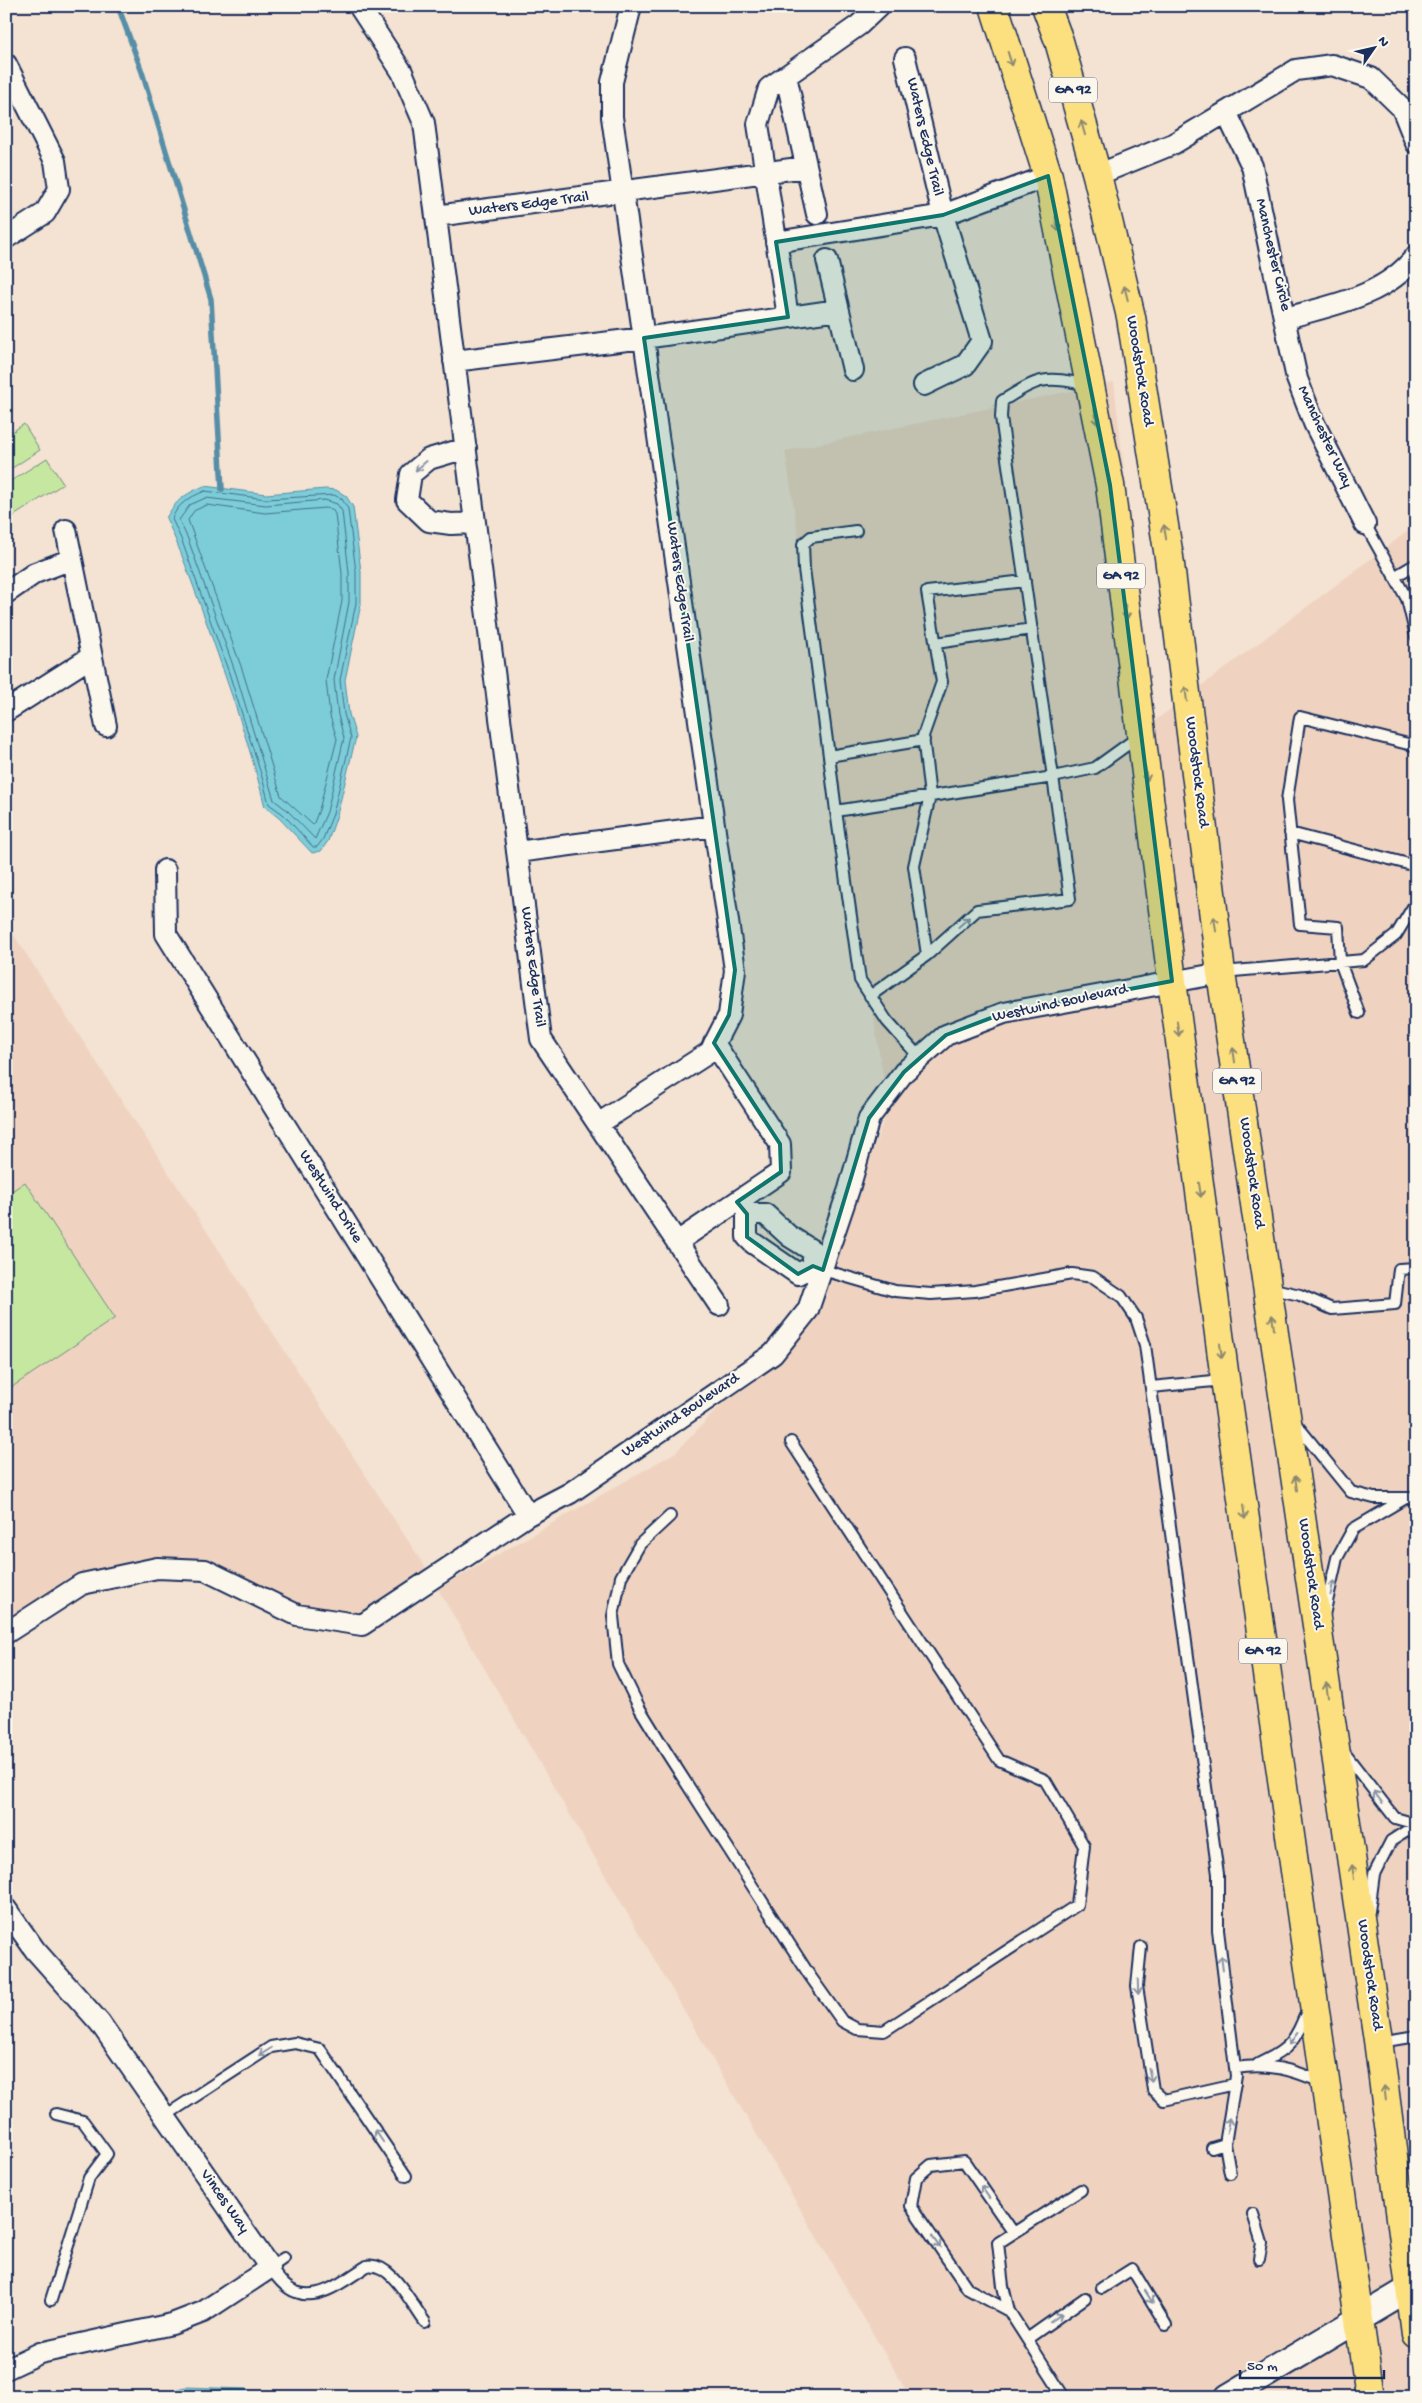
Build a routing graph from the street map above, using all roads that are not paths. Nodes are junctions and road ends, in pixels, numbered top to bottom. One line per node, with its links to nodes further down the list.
1 (359, 6): 18 (street, Waters Edge Trail)
2 (631, 6): 15 (street)
3 (879, 6): 8 (street)
4 (994, 6): 14 (main road, GA 92, one-way to 14)
5 (1046, 6): 13 (main road, Woodstock Road / GA 92, one-way to 5)
6 (905, 58): 17 (street, Waters Edge Trail)
7 (6, 64): 19 (street)
8 (786, 76): 11 (street); 12 (street)
9 (1226, 112): 10 (street); 13 (street); 25 (street, Manchester Circle)
10 (1416, 143)
11 (806, 167): 12 (street, Waters Edge Trail); 16 (street)
12 (766, 172): 15 (street, Waters Edge Trail); 20 (street)
13 (1097, 175): 62 (main road, Woodstock Road / GA 92, one-way to 13)
14 (1048, 176): 17 (street, Waters Edge Trail); 30 (main road, GA 92, one-way to 30)
15 (623, 193): 18 (street, Waters Edge Trail); 26 (street, Waters Edge Trail)
16 (817, 214)
17 (943, 215): 20 (street, Waters Edge Trail); 29 (street, Waters Edge Trail)
18 (436, 216): 27 (street, Waters Edge Trail)
19 (6, 238)
20 (776, 242): 24 (street)
21 (1416, 256): 25 (street, Manchester Circle)
22 (827, 260): 23 (street)
23 (838, 310): 24 (street); 28 (street)
24 (788, 317): 26 (street)
25 (1286, 318): 33 (street, Manchester Way)
26 (644, 338): 27 (street); 54 (street, Waters Edge Trail)
27 (454, 361): 31 (street, Waters Edge Trail)
28 (853, 370)
29 (924, 385)
30 (1090, 385): 39 (lane); 47 (main road, GA 92, one-way to 47)
31 (466, 448): 32 (street, Waters Edge Trail); 32 (street, one-way to 32)
32 (475, 523): 56 (street, Waters Edge Trail)
33 (1365, 524): 38 (lane)
34 (66, 530): 36 (street)
35 (856, 531): 50 (lane)
36 (72, 559): 40 (street); 44 (street)
37 (1416, 564): 38 (lane)
38 (1394, 577): 42 (lane)
39 (1025, 580): 41 (lane); 43 (lane)
40 (6, 593)
41 (1032, 630): 43 (lane); 51 (lane)
42 (1416, 636)
43 (936, 643): 48 (lane)
44 (91, 657): 45 (street); 46 (street)
45 (6, 711)
46 (106, 726)
47 (1141, 735): 51 (lane); 63 (main road, GA 92, one-way to 63)
48 (924, 740): 50 (lane); 52 (lane)
49 (1416, 746): 55 (lane)
50 (829, 756): 53 (lane)
51 (1054, 777): 52 (lane); 60 (lane, one-way to 51)
52 (930, 796): 53 (lane); 60 (lane)
53 (836, 811): 64 (lane)
54 (714, 826): 56 (street); 66 (street, Waters Edge Trail)
55 (1290, 832): 57 (lane); 61 (lane)
56 (517, 852): 68 (street, Waters Edge Trail)
57 (1416, 866)
58 (165, 870): 83 (street, Westwind Drive)
59 (1416, 902): 61 (lane)
60 (928, 955): 64 (lane)
61 (1340, 962): 62 (lane); 65 (lane)
62 (1222, 972): 63 (street, Westwind Boulevard); 75 (main road, Woodstock Road / GA 92, one-way to 62)
63 (1172, 980): 67 (street, Westwind Boulevard); 77 (main road, GA 92, one-way to 77)
64 (870, 996): 67 (lane)
65 (1359, 1013)
66 (714, 1043): 68 (street, Waters Edge Trail); 69 (street)
67 (920, 1058): 73 (street, Westwind Boulevard)
68 (598, 1124): 71 (street, Waters Edge Trail)
69 (742, 1208): 70 (street); 71 (street); 72 (street)
70 (789, 1236): 72 (street); 73 (street)
71 (676, 1242): 76 (street, Waters Edge Trail)
72 (773, 1259): 73 (street)
73 (818, 1268): 78 (lane); 83 (street, Westwind Boulevard)
74 (1416, 1268): 75 (lane)
75 (1268, 1288): 79 (main road, Woodstock Road / GA 92, one-way to 75)
76 (719, 1305)
77 (1225, 1380): 78 (lane); 92 (main road, GA 92, one-way to 92)
78 (1150, 1387): 96 (lane, one-way to 78)
79 (1286, 1412): 82 (lane); 86 (main road, Woodstock Road / GA 92, one-way to 79)
80 (791, 1442): 84 (lane)
81 (1416, 1498): 82 (lane)
82 (1404, 1499): 86 (lane, one-way to 82)
83 (528, 1514): 85 (street, Westwind Boulevard)
84 (670, 1516)
85 (6, 1633)
86 (1319, 1635): 87 (main road, Woodstock Road / GA 92, one-way to 86)
87 (1334, 1738): 88 (lane, one-way to 87); 91 (main road, Woodstock Road / GA 92, one-way to 87)
88 (1416, 1825): 91 (lane)
89 (6, 1909): 100 (street, Vinces Way)
90 (1141, 1947): 97 (lane, one-way to 97)
91 (1364, 1948): 94 (main road, Woodstock Road / GA 92)
92 (1313, 1998): 95 (lane, one-way to 95); 98 (main road, GA 92)
93 (1416, 2036): 94 (lane)
94 (1378, 2042): 101 (main road, Woodstock Road / GA 92, one-way to 94)
95 (1257, 2065): 96 (lane); 98 (lane)
96 (1235, 2068): 97 (lane)
97 (1234, 2084): 102 (lane, one-way to 97)
98 (1325, 2084): 117 (main road, GA 92)
99 (56, 2114): 115 (lane)
100 (165, 2116): 105 (lane, one-way to 100); 111 (street, Vinces Way)
101 (1391, 2142): 107 (main road); 112 (main road, Woodstock Road / GA 92)
102 (1225, 2144): 103 (lane); 104 (lane)
103 (1212, 2148)
104 (1230, 2173)
105 (406, 2176)
106 (1081, 2190): 109 (lane)
107 (1416, 2194)
108 (1253, 2214): 110 (lane)
109 (1013, 2232): 116 (lane); 116 (lane, one-way to 116)
110 (1259, 2259)
111 (277, 2263): 118 (lane); 122 (street)
112 (1413, 2287): 117 (street); 120 (main road, GA 92)
113 (1102, 2288): 119 (lane, one-way to 119)
114 (1085, 2298): 121 (lane, one-way to 114)
115 (51, 2300)
116 (1009, 2311): 121 (lane)
117 (1359, 2321): 124 (street); 125 (main road, GA 92)
118 (425, 2322)
119 (1166, 2325)
120 (1416, 2334)
121 (1027, 2338): 123 (lane)
122 (6, 2369)
123 (1064, 2397)
124 (1228, 2397)
125 (1370, 2397)

